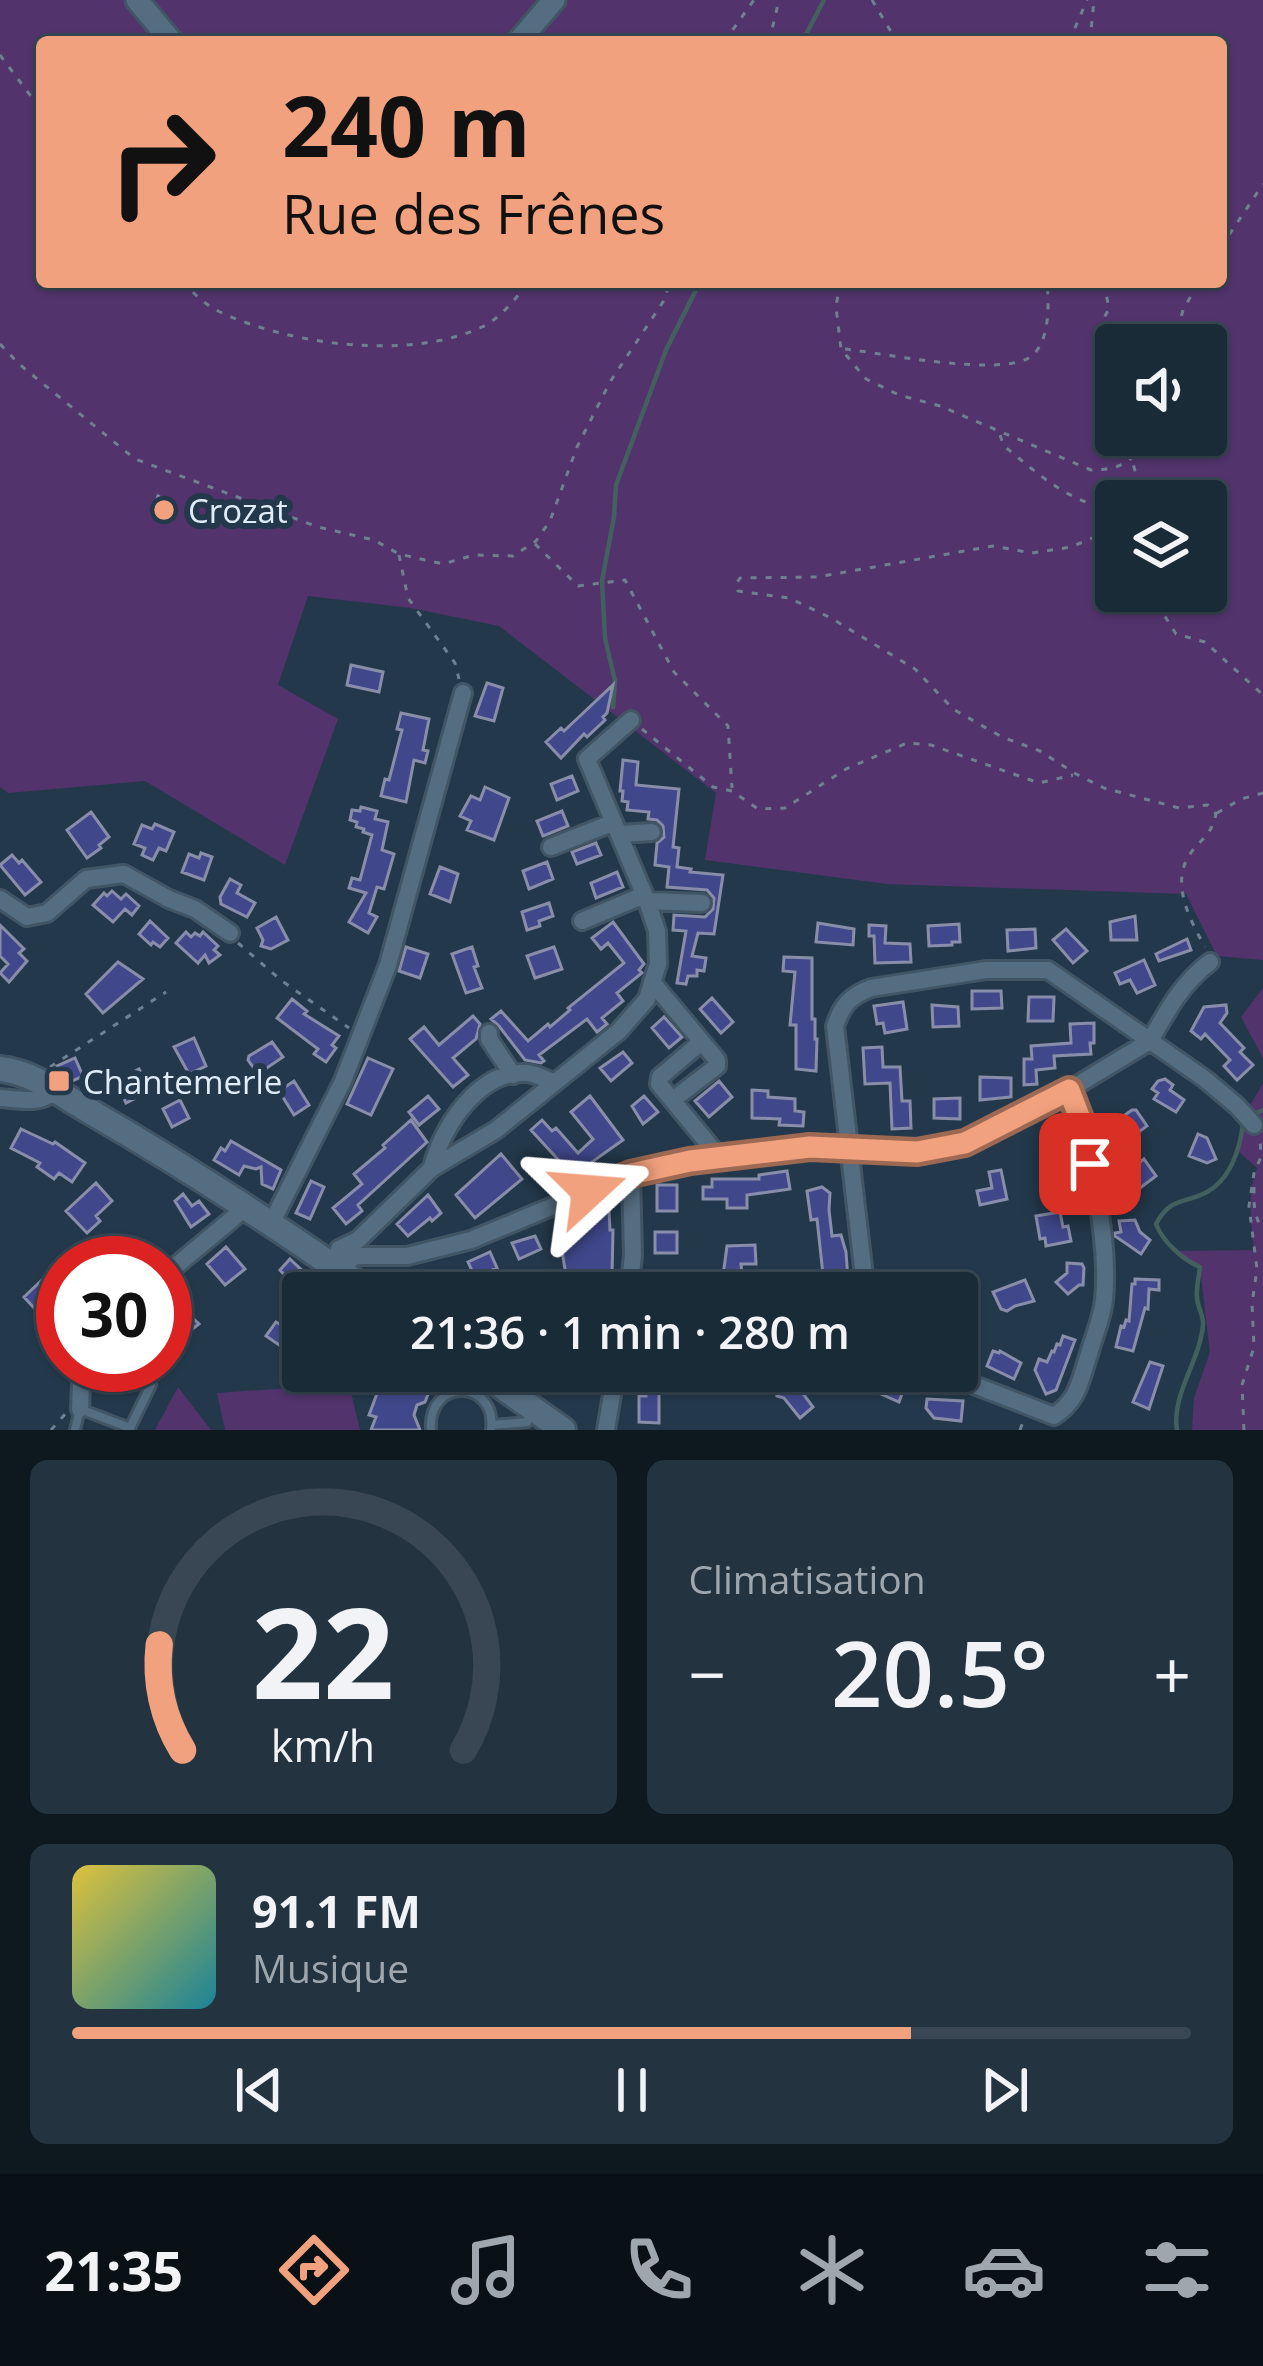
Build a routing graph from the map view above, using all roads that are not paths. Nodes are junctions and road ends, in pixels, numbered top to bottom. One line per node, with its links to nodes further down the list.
1 (137, 0): 3 (street)
2 (554, 0): 4 (street)
3 (167, 36)
4 (523, 36)
5 (463, 693): 33 (street)
6 (631, 720): 7 (street)
7 (617, 828): 8 (street); 9 (street); 10 (street)
8 (652, 832)
9 (551, 847)
10 (646, 898): 12 (street); 13 (street); 16 (street)
11 (0, 899): 14 (street)
12 (702, 903)
13 (582, 921)
14 (230, 934)
15 (1210, 962): 18 (street)
16 (652, 982): 19 (street); 22 (street)
17 (490, 1033): 21 (street)
18 (1150, 1041): 24 (street); 27 (street); 28 (street)
19 (700, 1043): 26 (street); 26 (street)
20 (4, 1064): 23 (main road)
21 (513, 1076): 22 (street); 30 (street)
22 (553, 1082): 30 (street)
23 (46, 1087): 25 (street); 32 (main road)
24 (1069, 1090): 28 (street); 39 (street)
25 (0, 1098)
26 (674, 1099): 29 (street)
27 (1254, 1125)
28 (848, 1149): 29 (street); 38 (street)
29 (720, 1157): 31 (street)
30 (432, 1168): 35 (street)
31 (631, 1174): 35 (street); 37 (street)
32 (245, 1205): 33 (main road); 34 (street)
33 (272, 1222): 35 (main road)
34 (192, 1252)
35 (349, 1254): 36 (main road)
36 (360, 1272)
37 (631, 1272)
38 (863, 1272)
39 (978, 1387)
40 (81, 1392): 44 (street)
41 (148, 1392): 44 (lane)
42 (501, 1392): 45 (main road)
43 (612, 1392): 50 (street)
44 (80, 1409): 47 (lane)
45 (528, 1420): 46 (lane); 49 (main road)
46 (492, 1427): 48 (lane)
47 (76, 1430)
48 (431, 1430)
49 (563, 1430)
50 (606, 1430)

